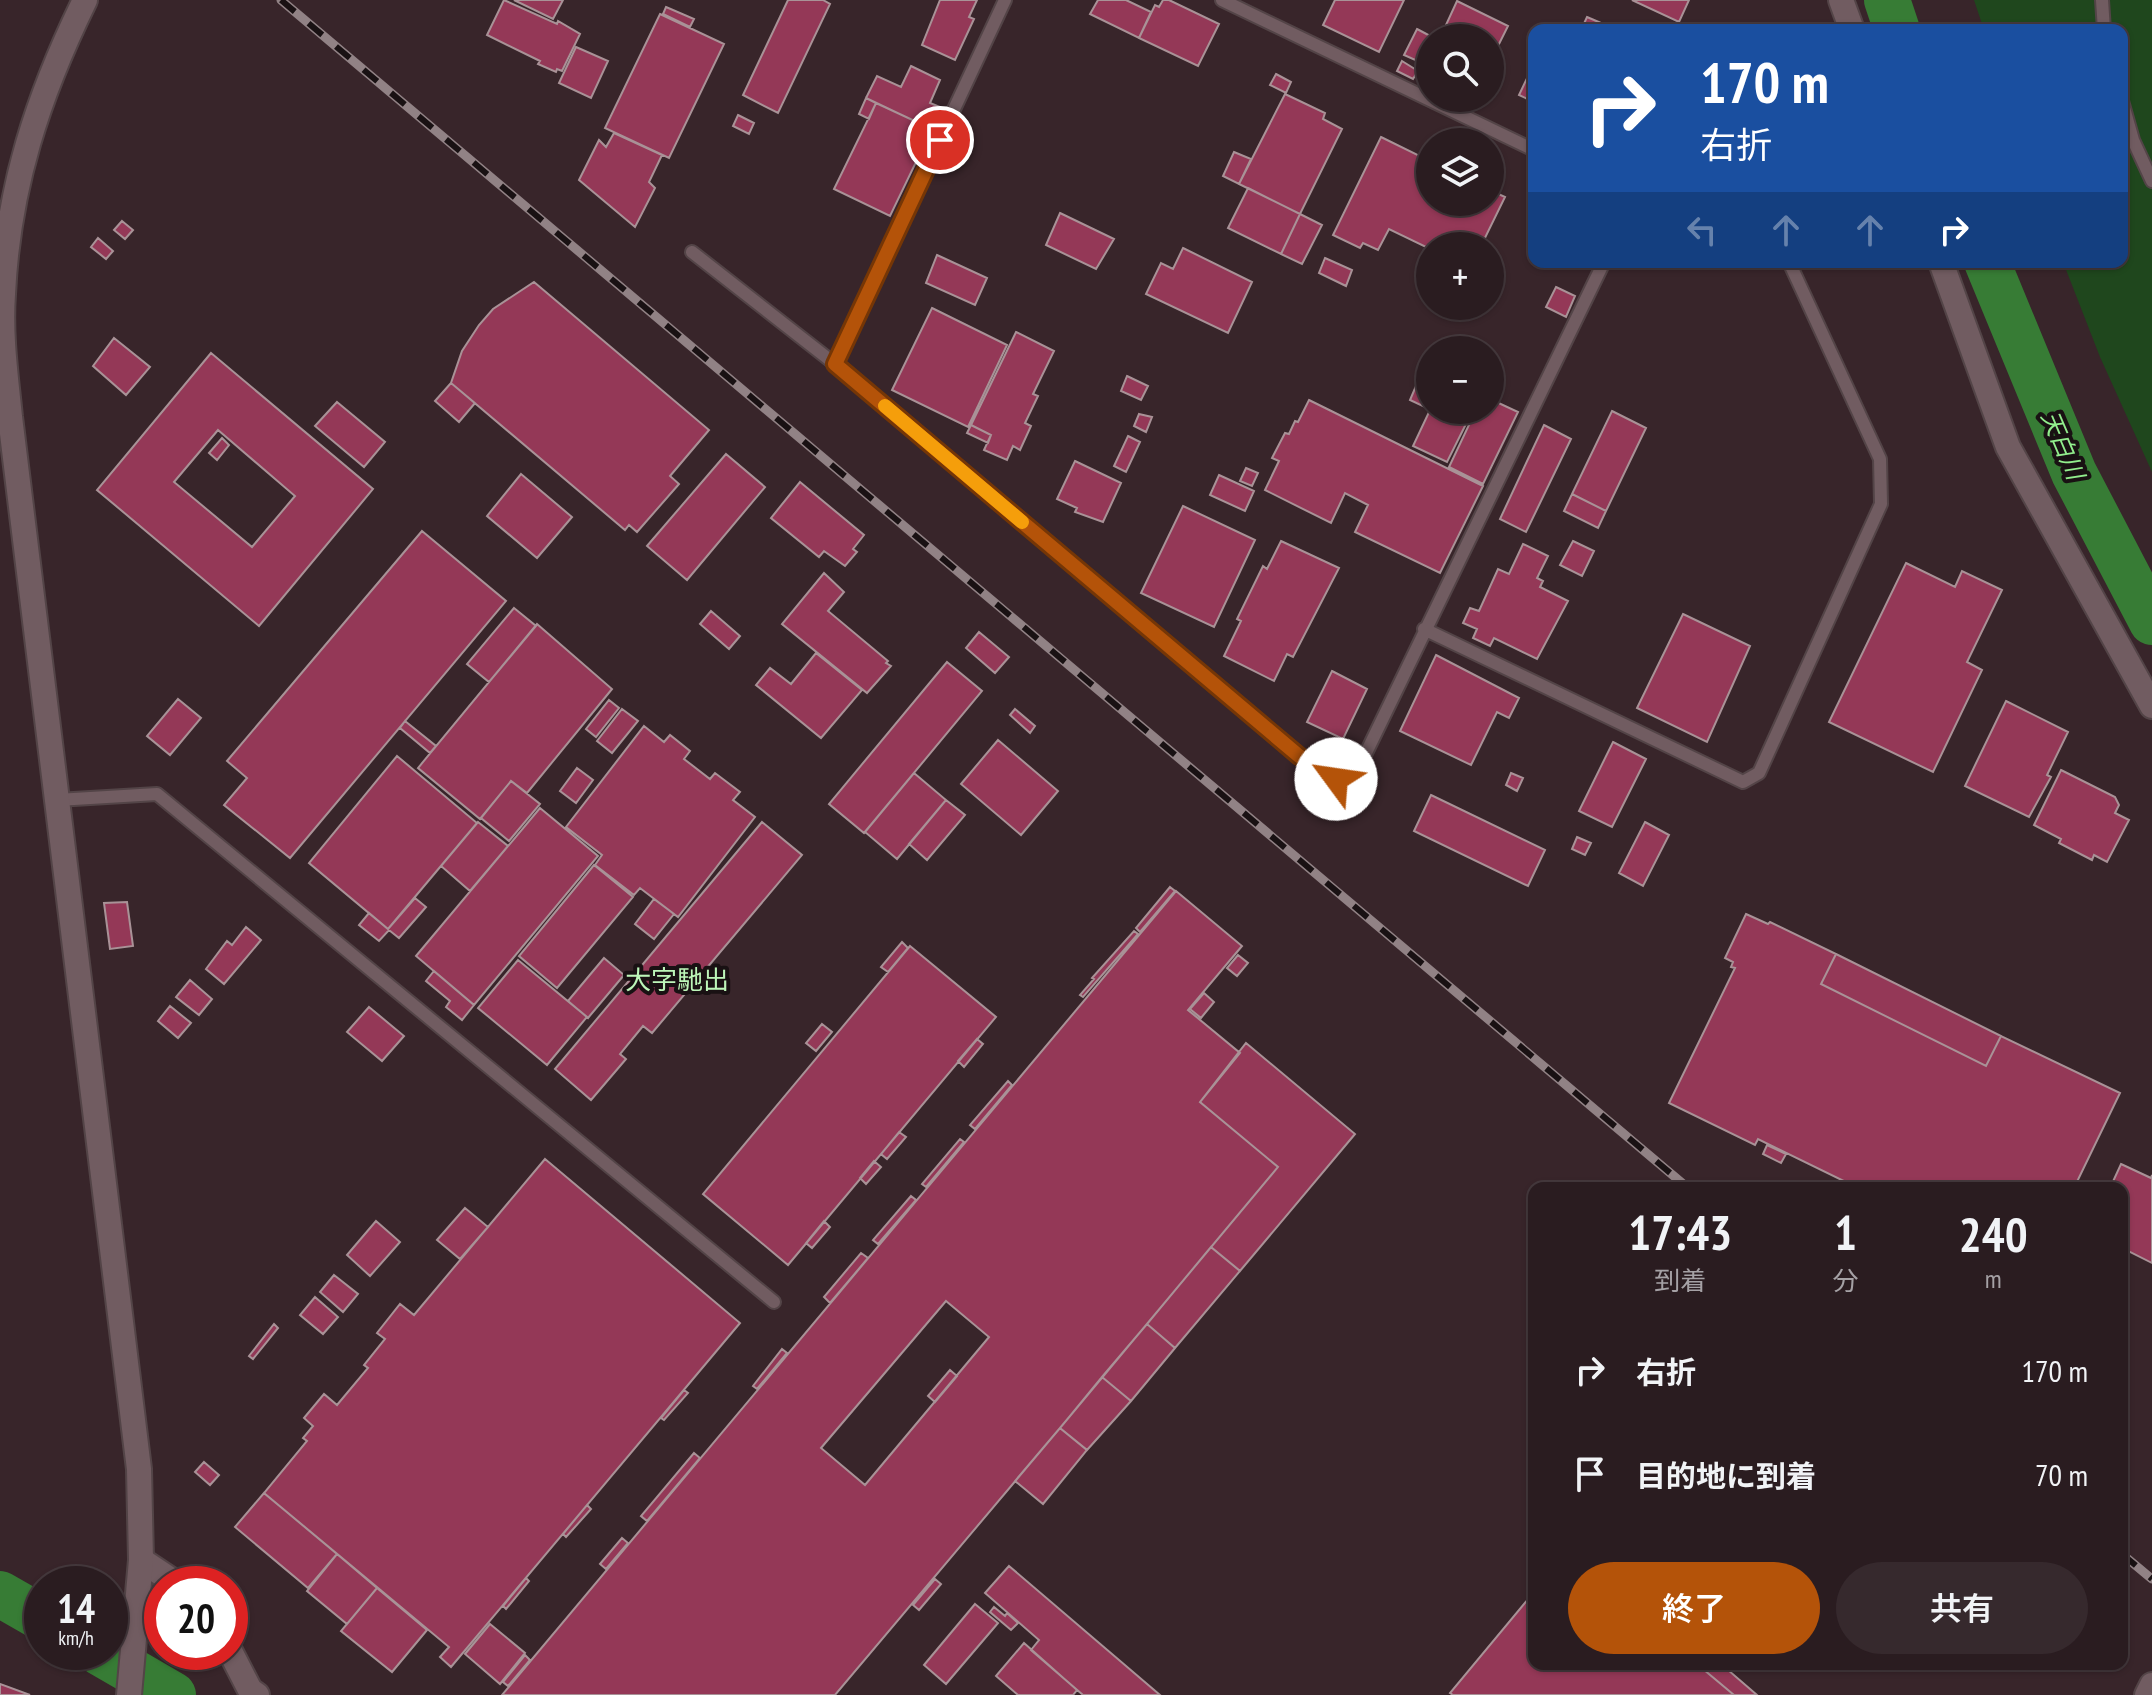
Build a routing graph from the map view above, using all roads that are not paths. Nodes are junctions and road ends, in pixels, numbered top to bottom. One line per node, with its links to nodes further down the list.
1 (85, 0): 18 (street)
2 (1005, 0): 15 (lane)
3 (1222, 0): 9 (lane)
4 (1841, 0): 6 (street)
5 (2102, 0): 7 (lane)
6 (1850, 24)
7 (2104, 24)
8 (2128, 122): 10 (lane)
9 (1528, 147)
10 (2152, 181)
11 (692, 252): 15 (lane)
12 (1601, 268): 16 (lane)
13 (1792, 268): 16 (lane)
14 (1943, 268): 17 (street)
15 (835, 364): 16 (lane)
16 (1424, 629)
17 (2152, 706)
18 (57, 800): 19 (lane); 20 (street)
19 (774, 1302)
20 (141, 1560): 21 (street); 24 (street)
21 (150, 1566)
22 (240, 1670): 25 (street)
23 (2152, 1685): 26 (street)
24 (129, 1695)
25 (257, 1695)
26 (2147, 1695)

